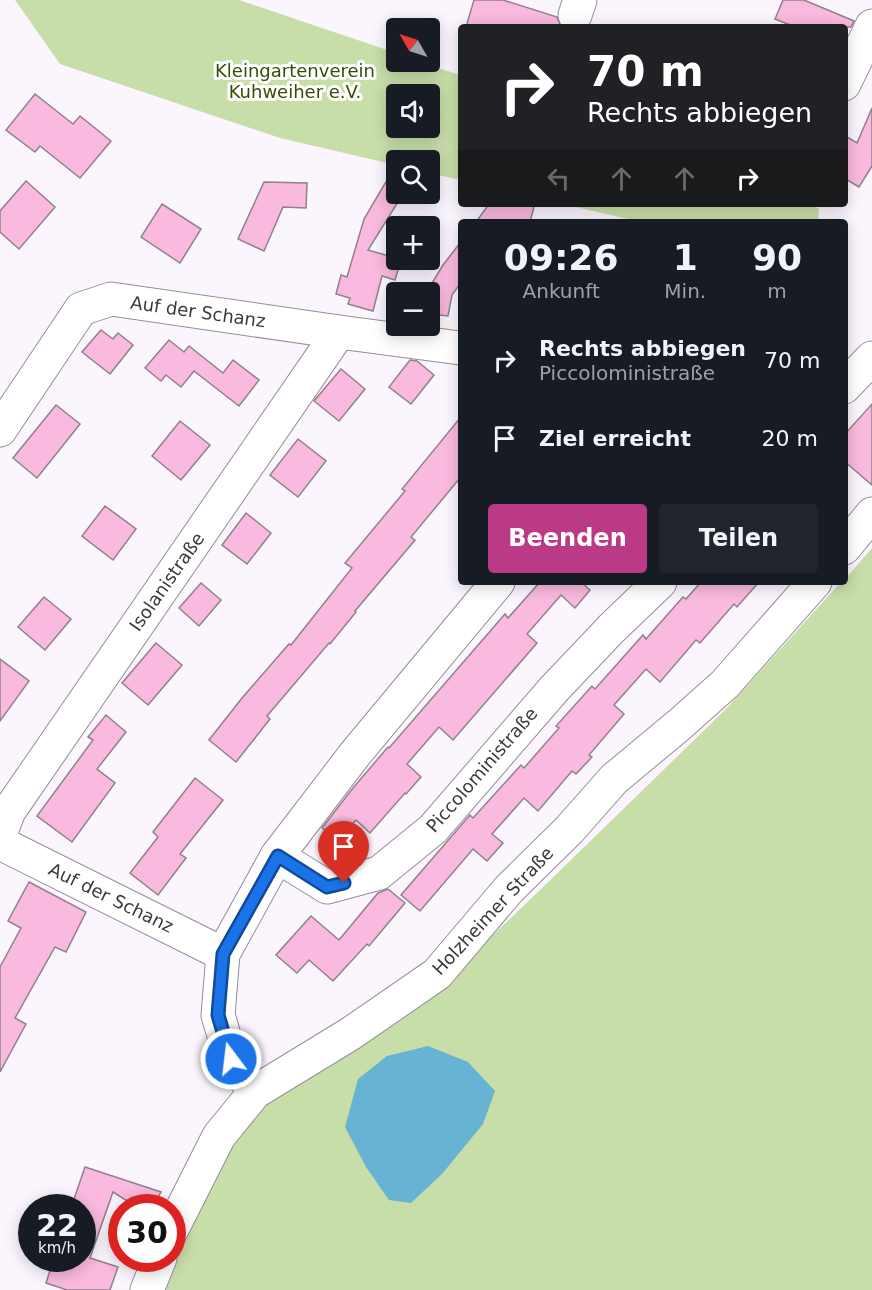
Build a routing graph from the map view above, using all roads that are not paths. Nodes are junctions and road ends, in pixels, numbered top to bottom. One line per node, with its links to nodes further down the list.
1 (872, 27): 2 (street)
2 (848, 76)
3 (339, 332): 4 (street, Auf der Schanz); 7 (street, Auf der Schanz); 13 (street, Isolanistraße)
4 (458, 348)
5 (872, 358): 6 (street)
6 (848, 383)
7 (0, 430)
8 (872, 514): 9 (street)
9 (848, 543)
10 (496, 585): 15 (street)
11 (657, 585): 15 (street, Piccoloministraße)
12 (813, 585): 17 (street, Holzheimer Straße)
13 (0, 834)
14 (0, 843): 16 (street, Auf der Schanz)
15 (278, 856): 16 (street)
16 (223, 954): 17 (street)
17 (255, 1092): 18 (street, Holzheimer Straße)
18 (186, 1201)
19 (154, 1272): 20 (street)
20 (147, 1290)

